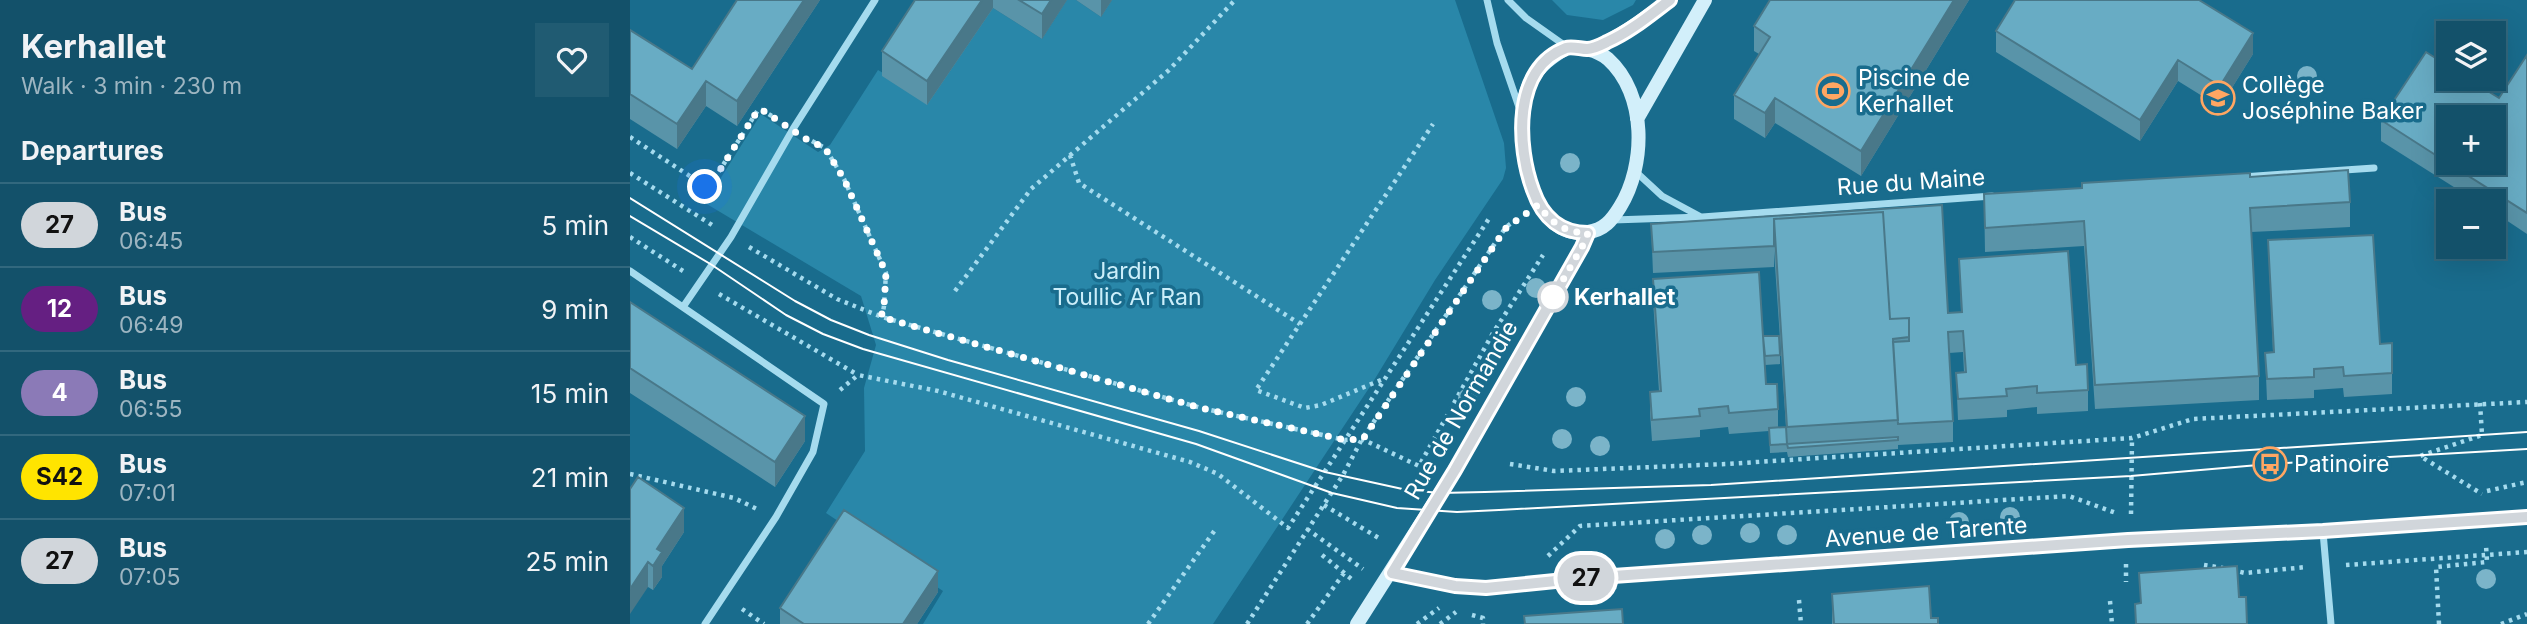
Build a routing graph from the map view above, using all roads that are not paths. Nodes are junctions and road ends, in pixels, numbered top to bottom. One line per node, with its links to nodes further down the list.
1 (875, 0): 18 (street)
2 (1487, 0): 8 (street)
3 (1508, 0): 6 (street)
4 (1670, 0): 7 (street)
5 (1705, 0): 9 (street)
6 (1568, 47): 7 (street); 8 (street)
7 (1591, 49): 9 (street)
8 (1521, 113): 16 (street)
9 (1637, 119): 11 (street)
10 (2374, 168): 12 (street)
11 (1635, 171): 14 (street); 15 (street)
12 (2236, 178)
13 (2004, 195): 14 (street, Rue du Maine)
14 (1702, 217): 15 (street, Rue du Maine)
15 (1611, 220): 16 (street)
16 (1588, 233): 21 (street, Rue de Normandie)
17 (630, 271): 18 (street)
18 (683, 307): 22 (street)
19 (2527, 517): 20 (street, Avenue de Tarente)
20 (2323, 531): 21 (street, Avenue de Tarente); 24 (street)
21 (1388, 578): 23 (street)
22 (705, 624)
23 (1357, 624)
24 (2331, 624)

